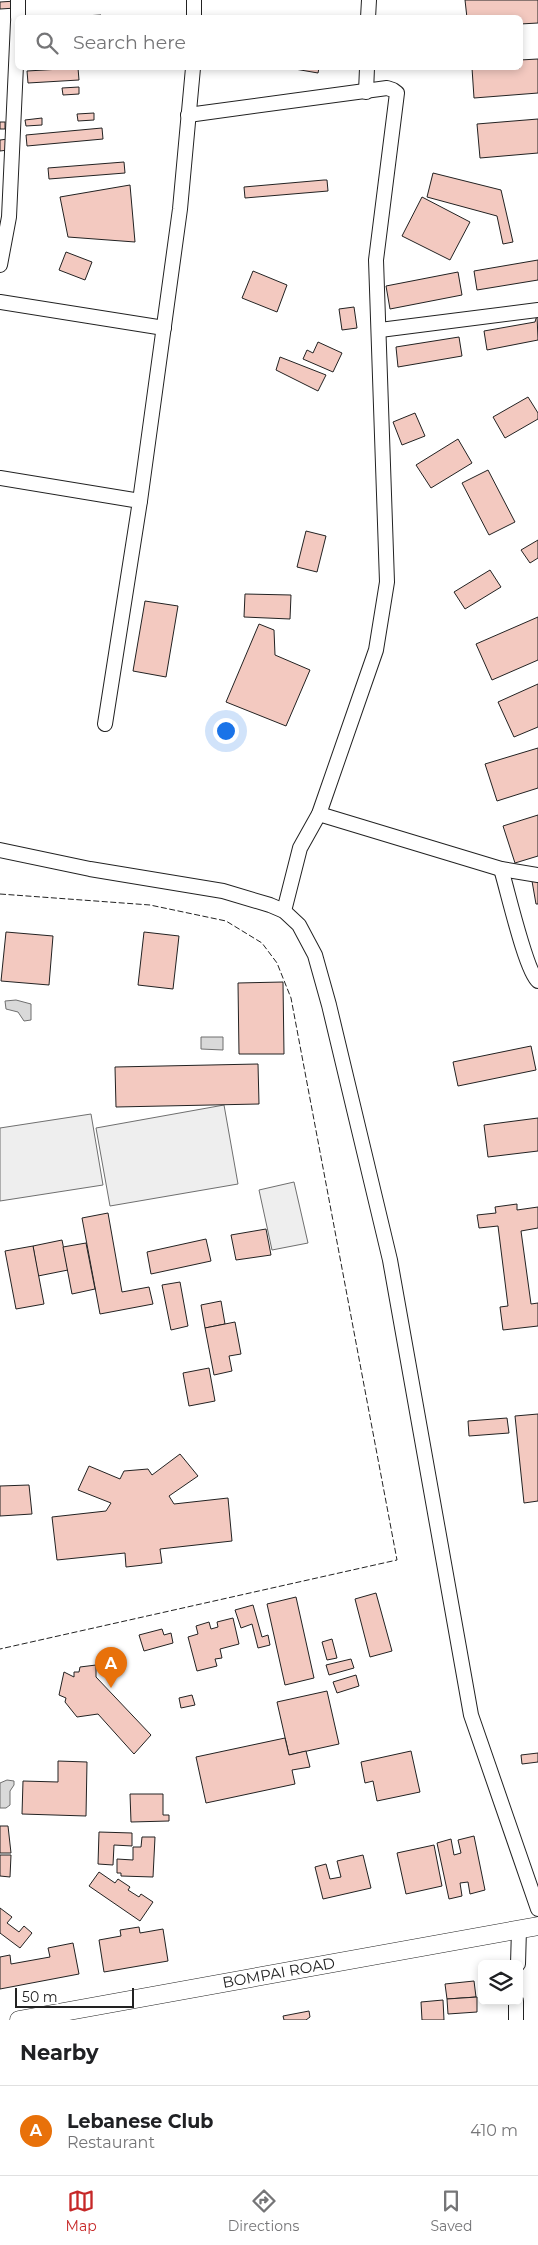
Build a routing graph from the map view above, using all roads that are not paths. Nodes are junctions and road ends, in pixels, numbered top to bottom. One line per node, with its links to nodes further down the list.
1 (18, 0): 4 (street)
2 (194, 0): 5 (street)
3 (368, 0): 6 (street)
4 (18, 15)
5 (194, 15)
6 (368, 15)
7 (16, 70): 12 (street)
8 (193, 70): 11 (street)
9 (367, 70): 10 (street)
10 (366, 92): 11 (street); 16 (street)
11 (188, 115): 15 (street)
12 (0, 265)
13 (0, 302): 15 (street)
14 (538, 310): 16 (street)
15 (164, 328): 18 (street)
16 (380, 330): 20 (street)
17 (0, 478): 18 (street)
18 (140, 501): 19 (street)
19 (105, 724)
20 (319, 814): 22 (street); 24 (street)
21 (0, 850): 24 (street)
22 (501, 869): 23 (street); 25 (street)
23 (538, 875)
24 (284, 911): 26 (street)
25 (538, 981)
26 (538, 1909)
27 (538, 1926): 28 (street, BOMPAI ROAD)
28 (519, 1929): 29 (street); 31 (street, BOMPAI ROAD)
29 (518, 1960)
30 (516, 2005): 32 (street)
31 (19, 2020)
32 (516, 2020)

